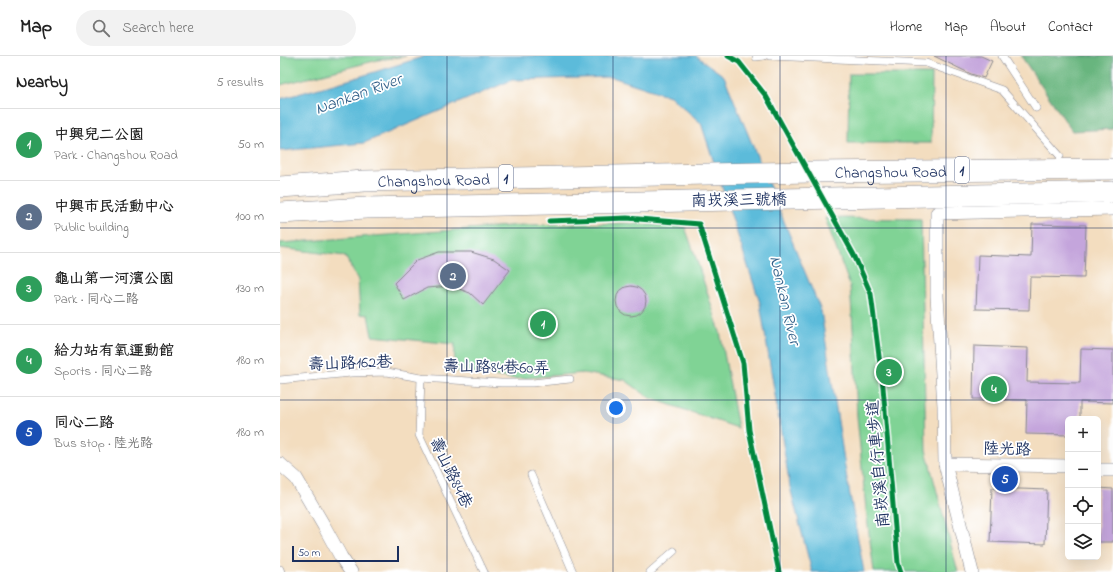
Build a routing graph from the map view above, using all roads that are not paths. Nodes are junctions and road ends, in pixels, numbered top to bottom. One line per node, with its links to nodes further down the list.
1 (770, 56): 4 (lane)
2 (1002, 56): 3 (lane)
3 (1036, 108)
4 (1060, 156)
5 (1113, 169): 6 (main road, Changshou Road / 1)
6 (812, 172): 7 (main road, 南崁溪三號橋 / 1)
7 (648, 175): 8 (main road, Changshou Road / 1)
8 (280, 187)
9 (1113, 192): 10 (main road, Changshou Road / 1)
10 (829, 197): 11 (main road, 南崁溪三號橋 / 1)
11 (648, 201): 13 (main road, Changshou Road / 1)
12 (1113, 209): 18 (street)
13 (280, 213)
14 (420, 378): 15 (lane, 壽山路84巷60弄); 16 (lane, 壽山路162巷); 30 (lane, 壽山路84巷)
15 (570, 379)
16 (280, 380)
17 (280, 464): 29 (street)
18 (946, 465): 19 (street, 陸光路); 22 (street, 陸光路); 33 (street)
19 (1065, 466)
20 (1101, 466): 21 (street)
21 (1113, 466)
22 (1065, 469)
23 (1101, 470): 24 (street)
24 (1113, 470)
25 (531, 475): 31 (lane)
26 (674, 551): 32 (lane)
27 (280, 569): 28 (lane)
28 (281, 572)
29 (351, 572)
30 (484, 572)
31 (573, 572)
32 (650, 572)
33 (972, 572)

